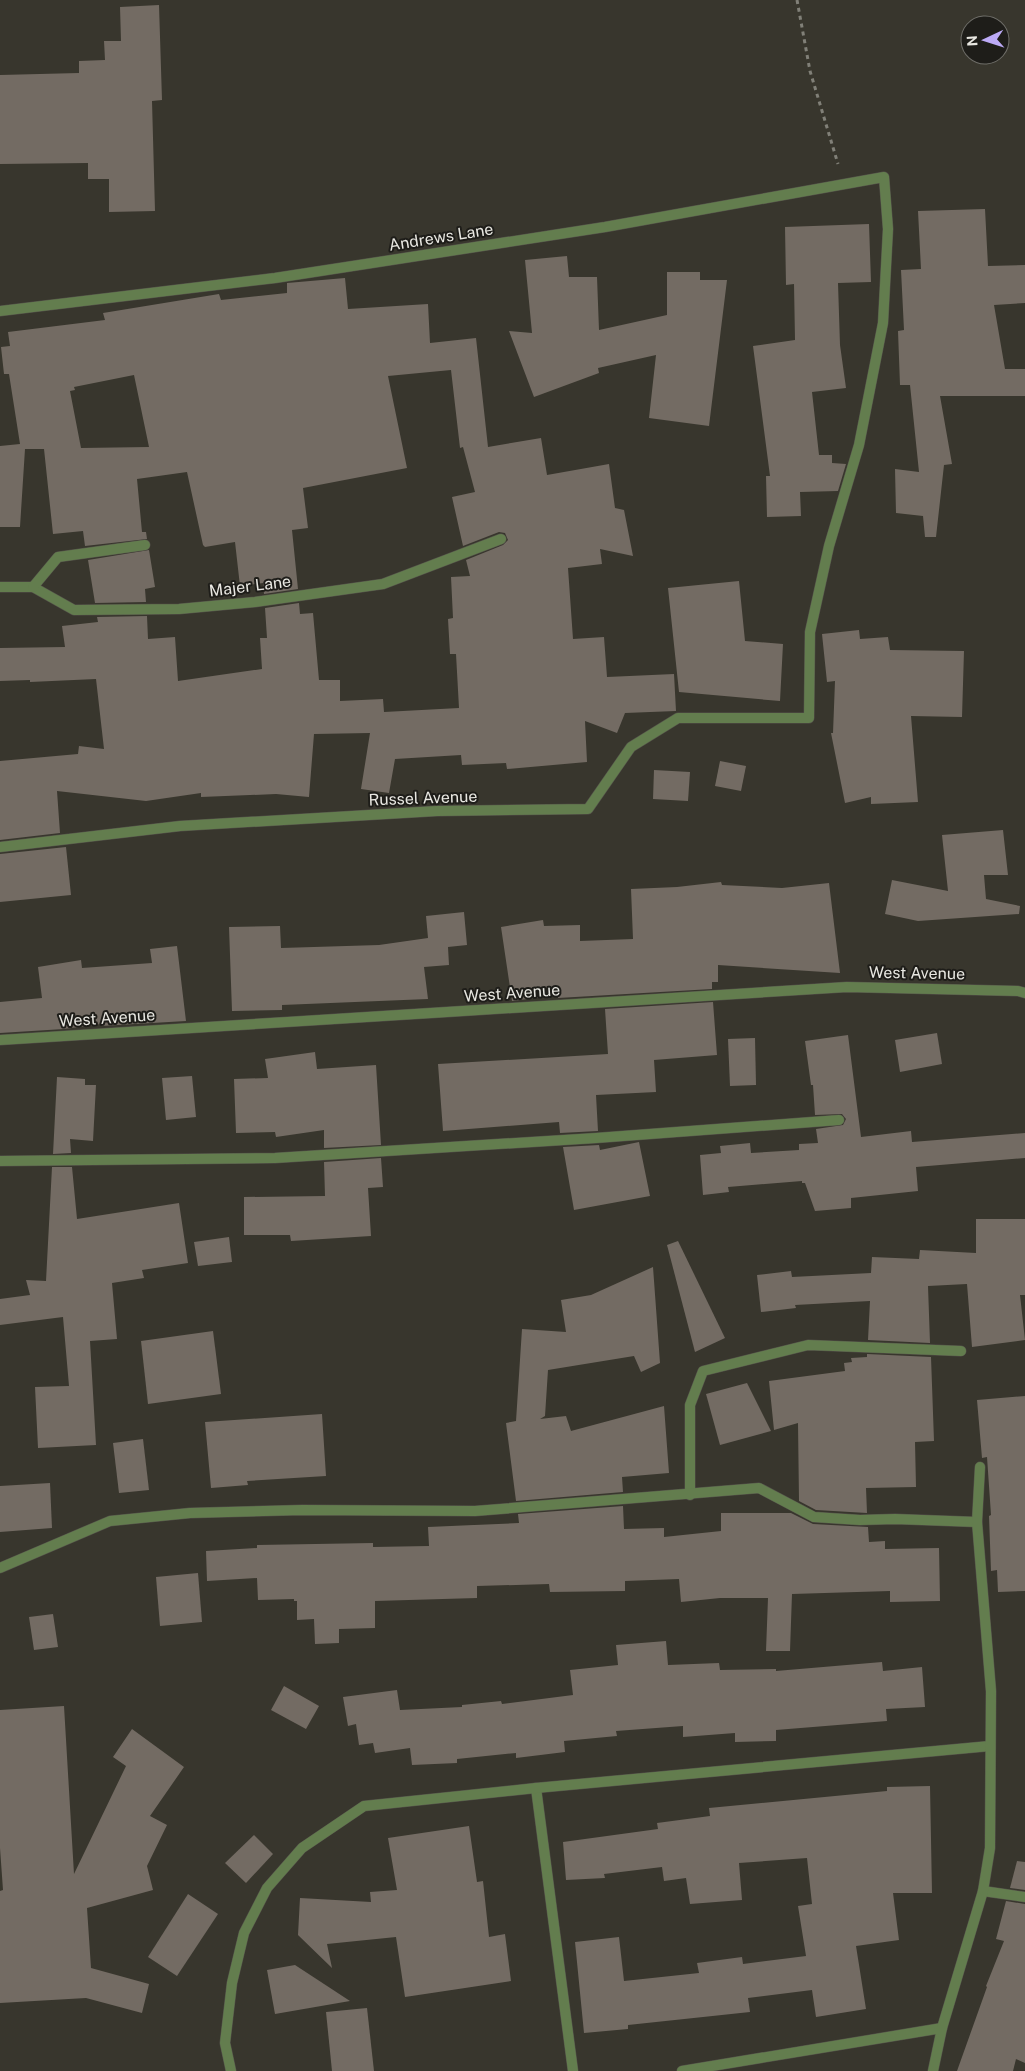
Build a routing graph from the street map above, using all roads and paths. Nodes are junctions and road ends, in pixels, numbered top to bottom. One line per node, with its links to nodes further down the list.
1 (797, 0): 2 (path)
2 (844, 184): 3 (street, Andrews Lane); 8 (street, Andrews Lane)
3 (0, 311)
4 (501, 539): 7 (street, Majer Lane)
5 (145, 545): 7 (street)
6 (0, 587): 7 (street, Majer Lane)
7 (32, 587)
8 (809, 718): 9 (street, Russel Avenue)
9 (0, 847)
10 (1025, 993): 11 (street, West Avenue)
11 (0, 1040)
12 (840, 1120): 13 (street)
13 (0, 1161)
14 (961, 1351): 16 (street)
15 (980, 1467): 17 (street)
16 (690, 1495): 17 (street); 18 (street)
17 (977, 1522): 19 (street)
18 (0, 1568)
19 (990, 1746): 20 (street); 21 (street)
20 (536, 1788): 25 (street); 26 (street)
21 (983, 1891): 22 (street); 23 (street)
22 (1025, 1897)
23 (942, 2028): 24 (street); 28 (street)
24 (707, 2068): 27 (street)
25 (231, 2071)
26 (573, 2071)
27 (682, 2071)
28 (933, 2071)

